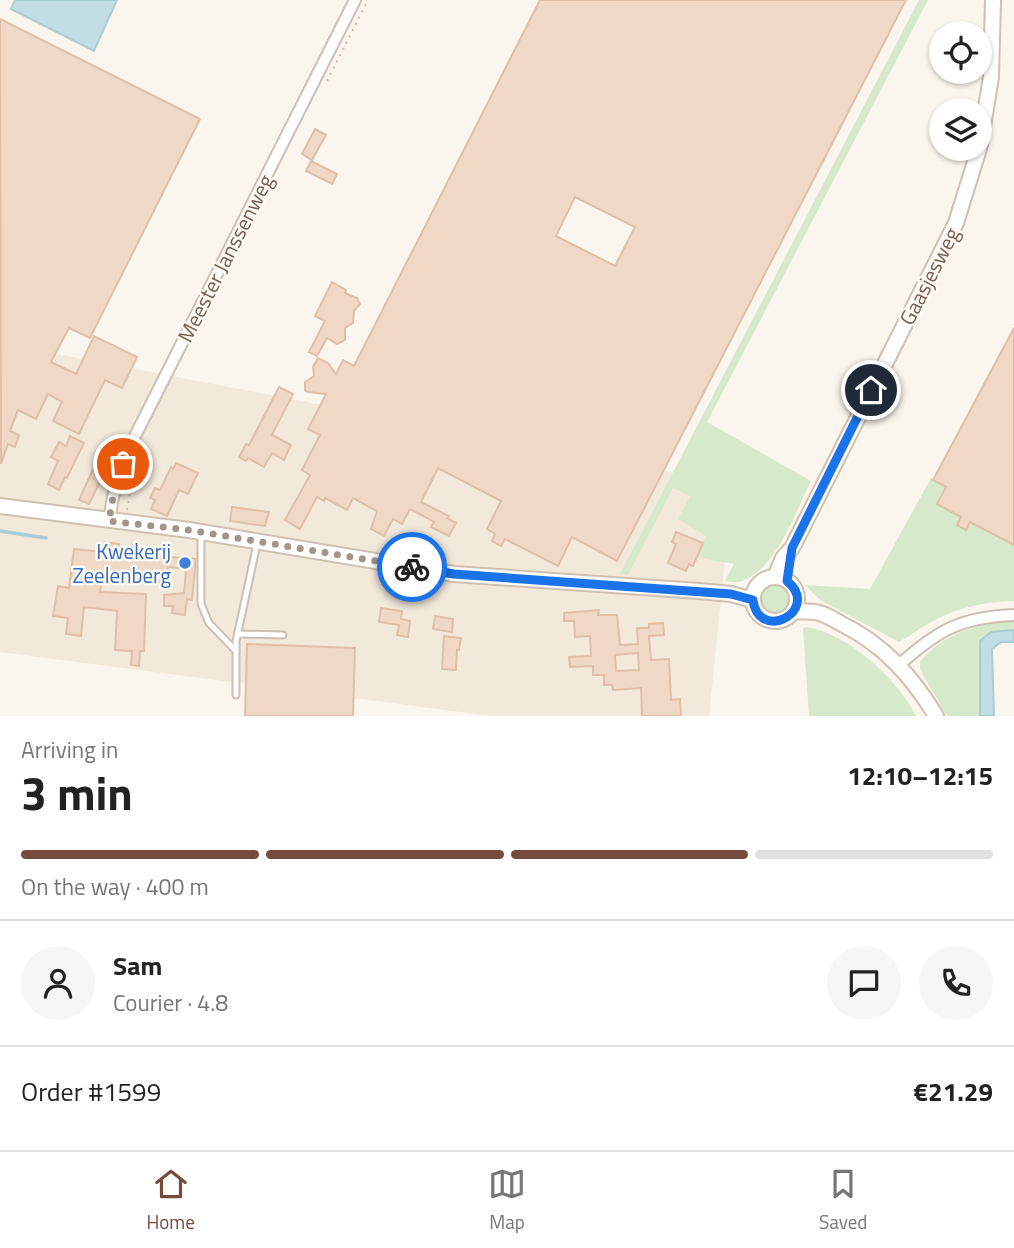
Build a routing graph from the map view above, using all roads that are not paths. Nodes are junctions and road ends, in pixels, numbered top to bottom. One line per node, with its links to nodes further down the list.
1 (355, 0): 6 (street, Meester Janssenweg)
2 (993, 0): 3 (main road, Gaasjesweg)
3 (988, 98)
4 (976, 161): 9 (main road, Gaasjesweg)
5 (0, 506): 6 (main road)
6 (109, 521): 7 (main road)
7 (201, 531): 8 (main road); 15 (lane)
8 (258, 541): 10 (main road); 13 (lane)
9 (781, 579): 10 (main road); 11 (main road)
10 (754, 595): 11 (main road)
11 (795, 605): 16 (main road)
12 (1014, 615): 16 (street)
13 (238, 634): 14 (lane); 15 (lane)
14 (283, 635)
15 (236, 650): 17 (lane)
16 (899, 665): 18 (main road)
17 (236, 695)
18 (936, 716)

